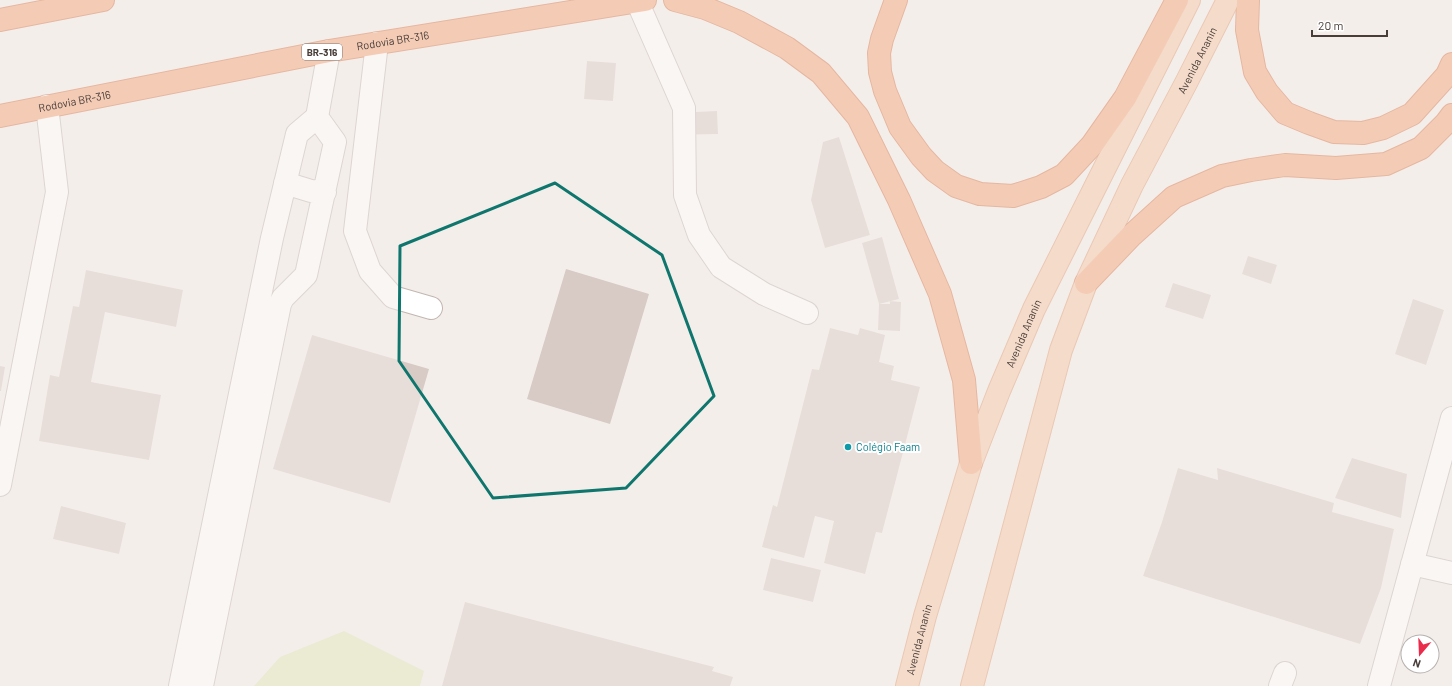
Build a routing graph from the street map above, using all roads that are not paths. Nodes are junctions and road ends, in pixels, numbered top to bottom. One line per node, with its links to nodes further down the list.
1 (104, 0): 9 (highway)
2 (675, 0): 24 (highway)
3 (896, 0): 4 (highway)
4 (1177, 0)
5 (1189, 0): 24 (main road, Avenida Ananin)
6 (1228, 0): 19 (main road, Avenida Ananin)
7 (1248, 0): 12 (highway)
8 (641, 1): 10 (highway, Rodovia BR-316 / BR-316); 22 (street)
9 (0, 20)
10 (377, 43): 11 (highway, Rodovia BR-316 / BR-316); 21 (street)
11 (329, 50): 13 (highway, Rodovia BR-316 / BR-316); 16 (street)
12 (1452, 64)
13 (47, 106): 15 (highway, Rodovia BR-316 / BR-316); 25 (street)
14 (1452, 115): 19 (highway)
15 (0, 116)
16 (317, 116): 17 (street); 18 (street)
17 (285, 183): 18 (street); 20 (street)
18 (325, 192): 20 (street)
19 (1086, 283): 31 (main road, Avenida Ananin)
20 (270, 302): 28 (street); 29 (street)
21 (431, 308)
22 (807, 313)
23 (1452, 418): 26 (street)
24 (971, 463): 30 (main road, Avenida Ananin)
25 (0, 485)
26 (1412, 564): 27 (street); 32 (street)
27 (1452, 573)
28 (180, 686)
29 (202, 686)
30 (907, 686)
31 (972, 686)
32 (1379, 686)

